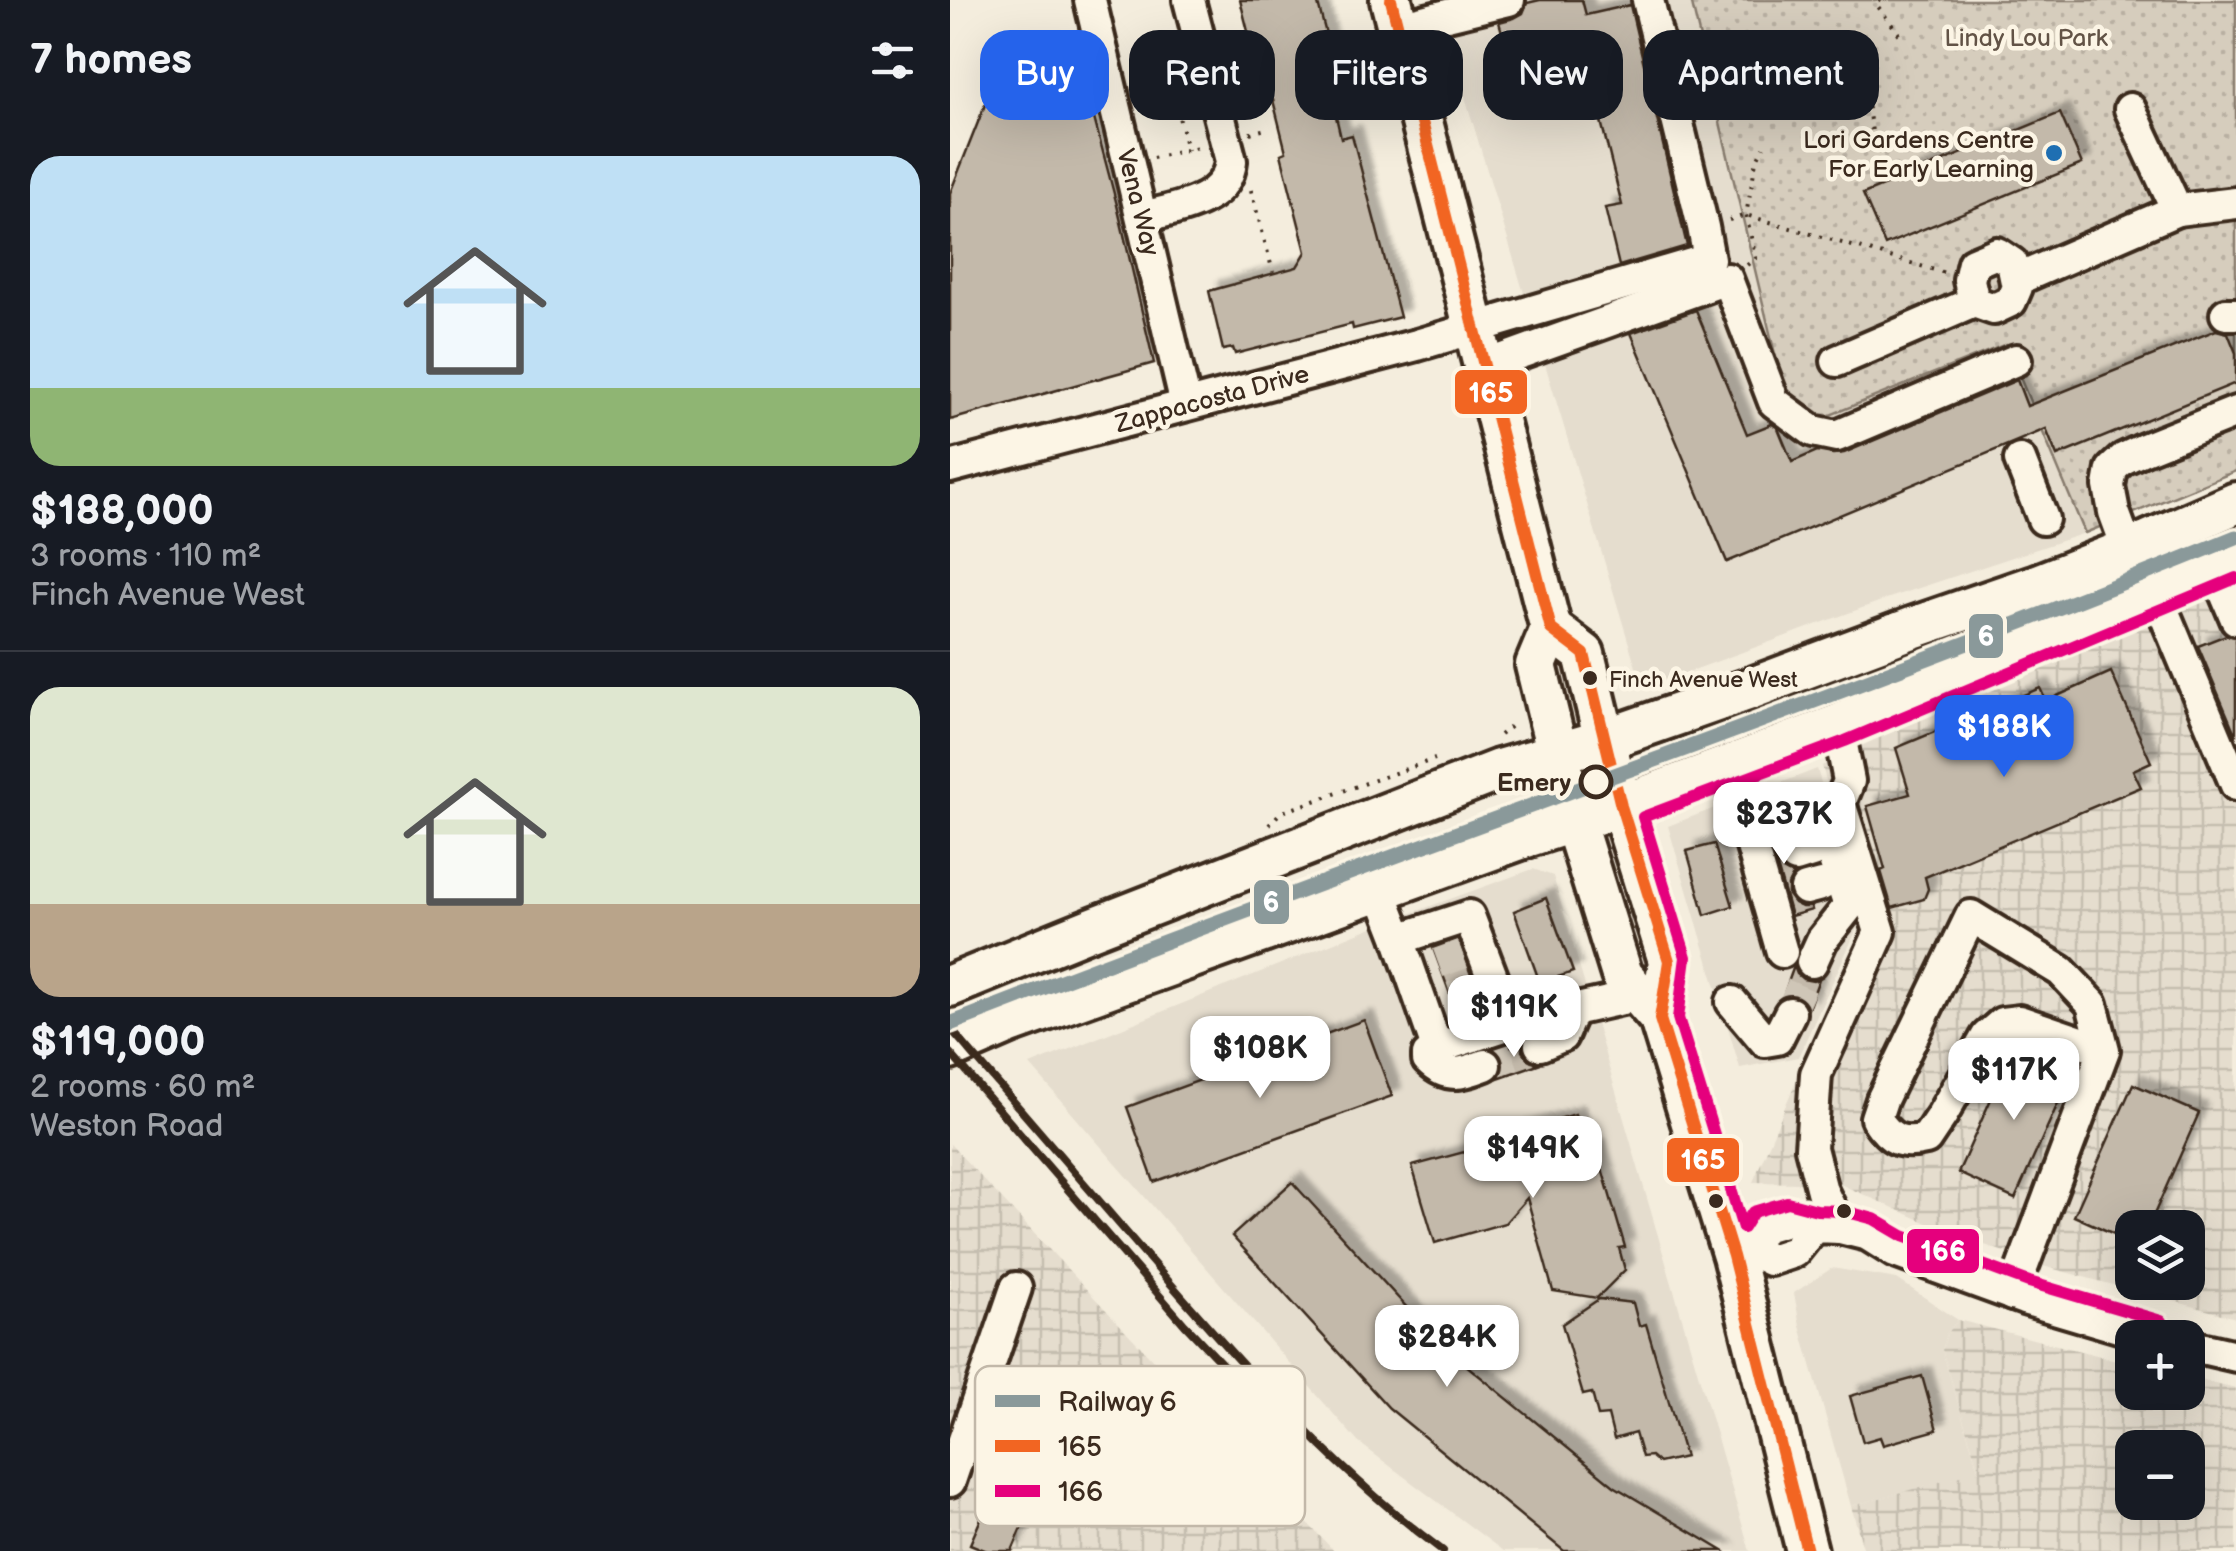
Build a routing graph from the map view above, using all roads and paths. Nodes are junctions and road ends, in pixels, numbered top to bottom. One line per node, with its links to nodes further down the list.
1 (1090, 0): 18 (street, Vena Way)
2 (1188, 0): 18 (street)
3 (1509, 0): 6 (street)
4 (1648, 0): 22 (street, Zappacosta Drive)
5 (1880, 0): 7 (path)
6 (1394, 14): 22 (main road)
7 (1904, 39)
8 (2130, 109): 16 (street)
9 (1180, 120): 12 (path)
10 (1870, 120): 14 (path)
11 (1764, 147): 17 (path)
12 (1187, 150)
13 (1247, 176): 19 (path)
14 (1882, 186)
15 (2236, 203): 16 (street)
16 (2176, 210): 21 (street)
17 (1746, 215): 20 (path); 21 (path)
18 (1143, 217): 26 (street, Vena Way)
19 (1272, 272)
20 (1727, 279): 23 (street); 25 (street)
21 (1972, 291): 24 (street)
22 (1474, 327): 25 (main road); 26 (street, Zappacosta Drive)
23 (2016, 360)
24 (1838, 361)
25 (1484, 366): 36 (main road)
26 (1186, 405): 29 (street, Zappacosta Drive)
27 (2236, 412): 32 (street)
28 (2020, 460): 31 (street)
29 (950, 467)
30 (2236, 503): 32 (main road)
31 (2043, 518)
32 (2128, 550): 40 (main road)
33 (2225, 563): 34 (main road); 35 (street)
34 (2155, 591): 38 (main road); 43 (street)
35 (2236, 618)
36 (1550, 629): 40 (main road); 41 (main road)
37 (1518, 713): 39 (path)
38 (1838, 725): 44 (main road); 64 (street)
39 (1498, 737)
40 (1604, 740): 41 (main road); 44 (main road)
41 (1559, 752): 46 (main road); 52 (main road)
42 (1443, 756): 45 (path)
43 (2236, 785)
44 (1621, 806): 46 (main road); 55 (main road)
45 (1280, 813)
46 (1574, 820): 47 (main road); 55 (main road)
47 (1380, 890): 48 (street); 61 (main road)
48 (1399, 939): 51 (street); 51 (street)
49 (1814, 944): 50 (street)
50 (1782, 952)
51 (1448, 960): 53 (street); 53 (street)
52 (950, 986)
53 (1461, 994): 58 (street); 60 (street)
54 (1732, 1002): 57 (street)
55 (1650, 1007): 56 (street); 65 (main road)
56 (1573, 1010): 58 (street); 59 (street)
57 (1790, 1013)
58 (1510, 1024): 60 (street)
59 (1540, 1046)
60 (1436, 1048): 63 (street)
61 (950, 1049)
62 (2104, 1050): 62 (street); 67 (street)
63 (1485, 1066)
64 (1827, 1227): 65 (street); 67 (street)
65 (1741, 1253): 74 (main road)
66 (1016, 1288): 71 (street)
67 (2012, 1295): 68 (street)
68 (2115, 1326)
69 (2205, 1349): 70 (street)
70 (2236, 1356)
71 (989, 1366)
72 (975, 1407): 73 (street)
73 (950, 1480)
74 (1808, 1551)

